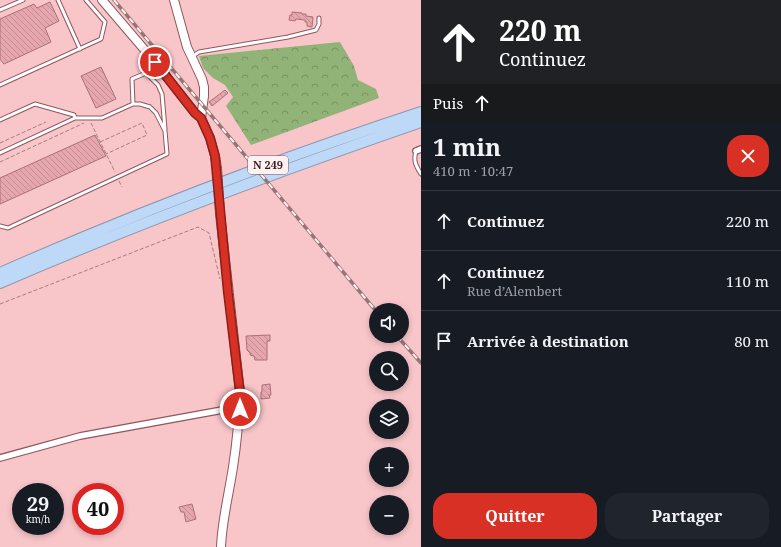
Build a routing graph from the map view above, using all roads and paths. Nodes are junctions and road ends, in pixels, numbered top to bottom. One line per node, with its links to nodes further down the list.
1 (23, 0): 6 (lane)
2 (58, 0): 8 (lane)
3 (86, 0): 8 (lane)
4 (102, 0): 14 (street)
5 (174, 0): 9 (street)
6 (0, 10)
7 (319, 18): 9 (lane)
8 (80, 49): 10 (lane)
9 (191, 57): 14 (street)
10 (0, 85)
11 (133, 104): 15 (lane); 19 (lane); 19 (lane)
12 (421, 112): 30 (highway, N 249)
13 (76, 118): 15 (lane); 16 (lane); 23 (lane)
14 (201, 118): 34 (street, bridge)
15 (90, 119): 20 (path); 25 (path)
16 (0, 120)
17 (46, 122): 21 (path)
18 (421, 122): 33 (highway, N 249)
19 (165, 131): 27 (lane)
20 (100, 142): 24 (path); 24 (path)
21 (0, 143)
22 (418, 150): 26 (lane)
23 (0, 153)
24 (106, 154): 27 (path)
25 (0, 162)
26 (421, 174)
27 (117, 178): 28 (path); 29 (lane)
28 (122, 187)
29 (0, 226)
30 (52, 250): 31 (highway, N 249); 32 (highway, N 249)
31 (0, 266)
32 (0, 273)
33 (0, 283)
34 (228, 285): 35 (path); 36 (street)
35 (0, 304)
36 (240, 409): 37 (street); 38 (street)
37 (0, 458)
38 (221, 547)

